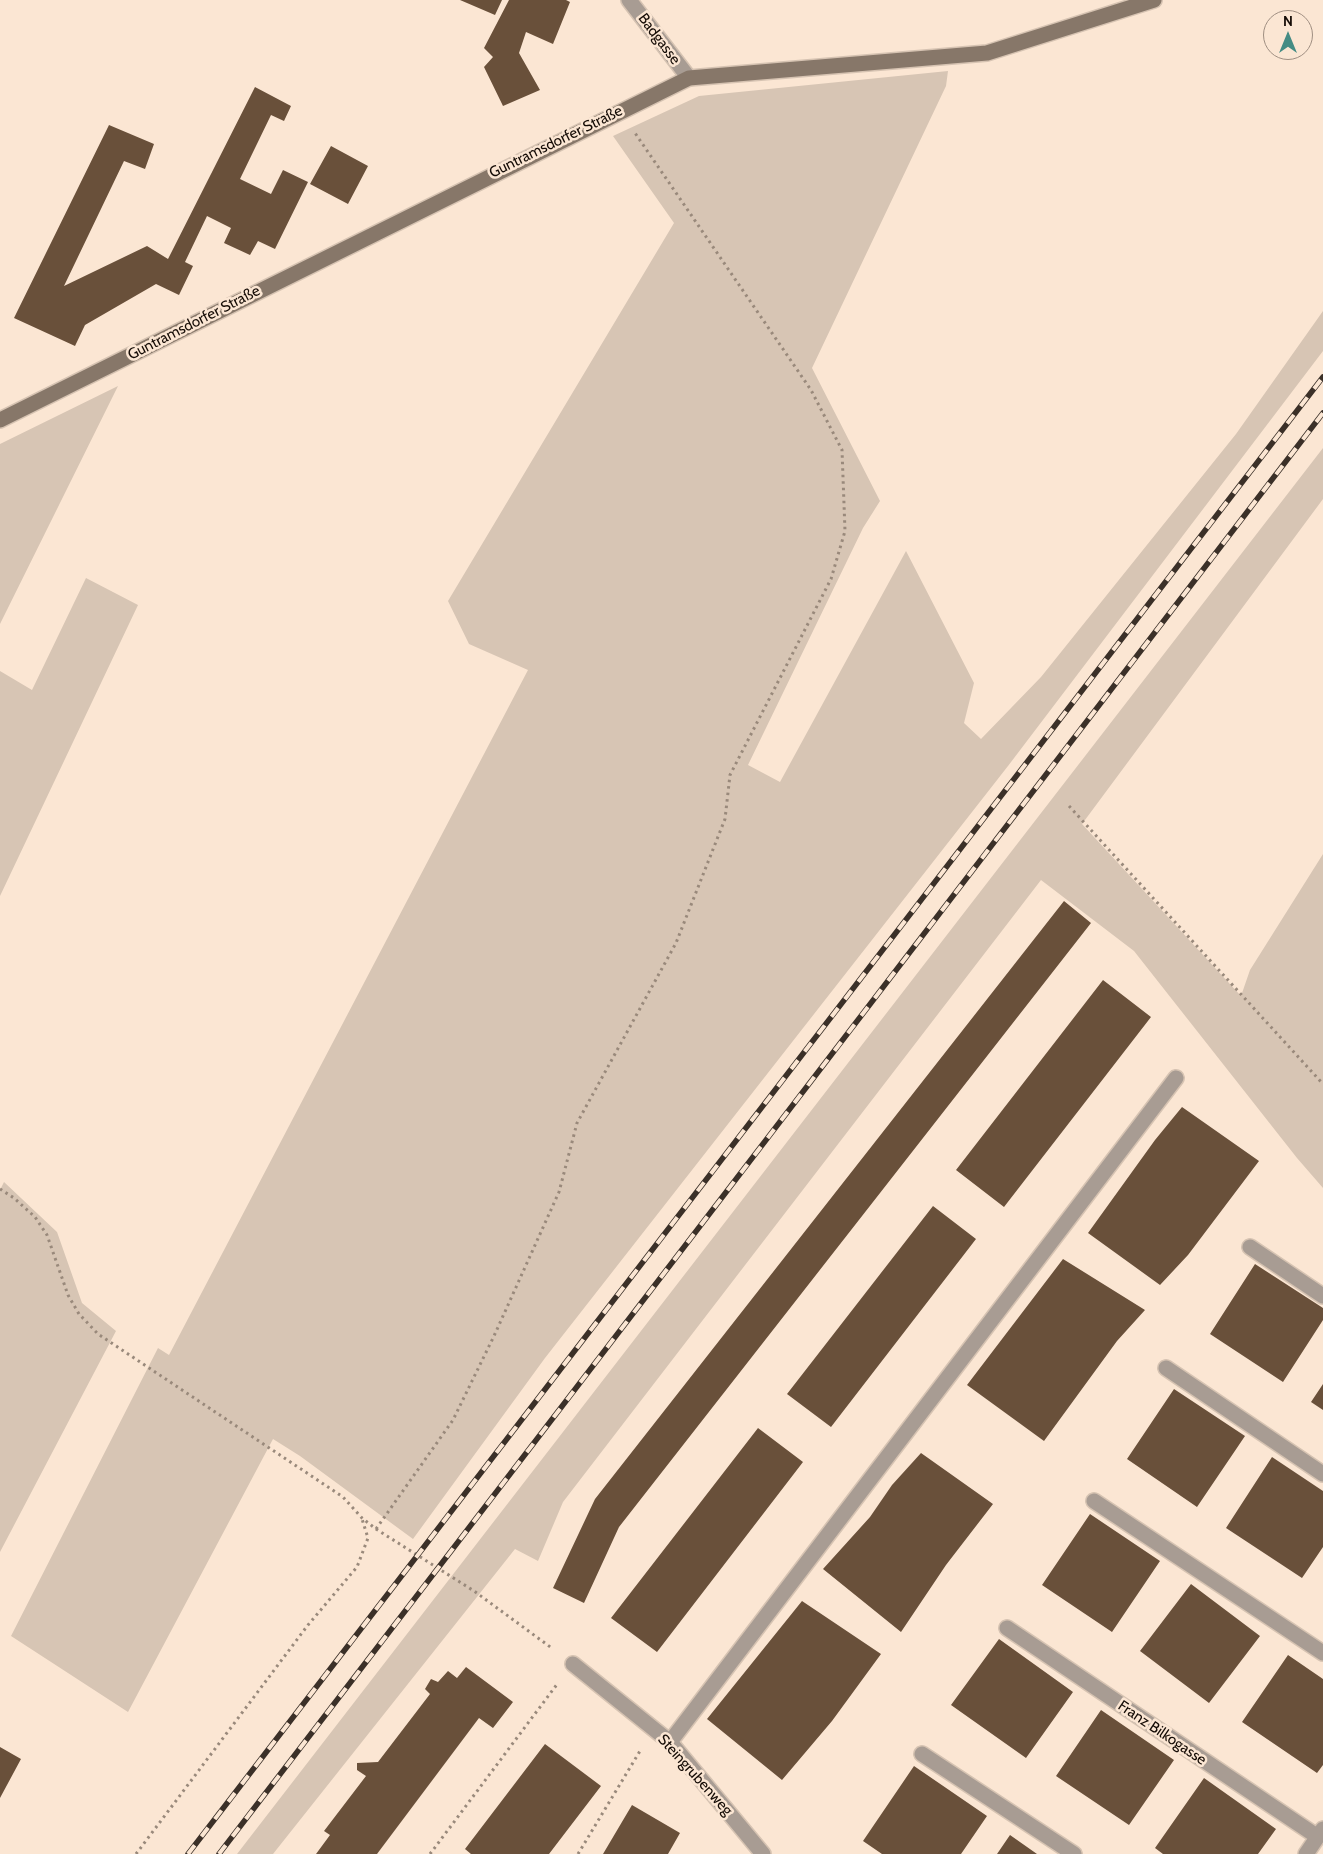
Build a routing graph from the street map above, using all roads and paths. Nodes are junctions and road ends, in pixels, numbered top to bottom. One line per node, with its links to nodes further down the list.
1 (630, 0): 3 (street, Badgasse)
2 (1154, 0): 3 (street, Guntramsdorfer Straße)
3 (689, 78): 4 (street, Guntramsdorfer Straße)
4 (620, 111): 5 (street, Guntramsdorfer Straße); 16 (path)
5 (0, 420)
6 (1069, 806): 8 (path)
7 (1176, 1078): 21 (street)
8 (1323, 1084)
9 (0, 1189): 15 (path)
10 (1250, 1247): 11 (street)
11 (1323, 1296)
12 (1166, 1368): 13 (street)
13 (1323, 1474)
14 (1094, 1501): 18 (street)
15 (362, 1518): 16 (path); 24 (path)
16 (376, 1529): 19 (path)
17 (1007, 1628): 23 (street, Franz Bilkogasse)
18 (1323, 1653)
19 (573, 1664): 20 (street, Steingrubenweg); 25 (path)
20 (653, 1729): 21 (street, Steingrubenweg); 26 (path)
21 (670, 1742): 27 (street, Steingrubenweg)
22 (922, 1754): 28 (street)
23 (1320, 1833): 29 (street, Franz Bilkogasse)
24 (136, 1854)
25 (430, 1854)
26 (578, 1854)
27 (763, 1854)
28 (1074, 1854)
29 (1306, 1854)

